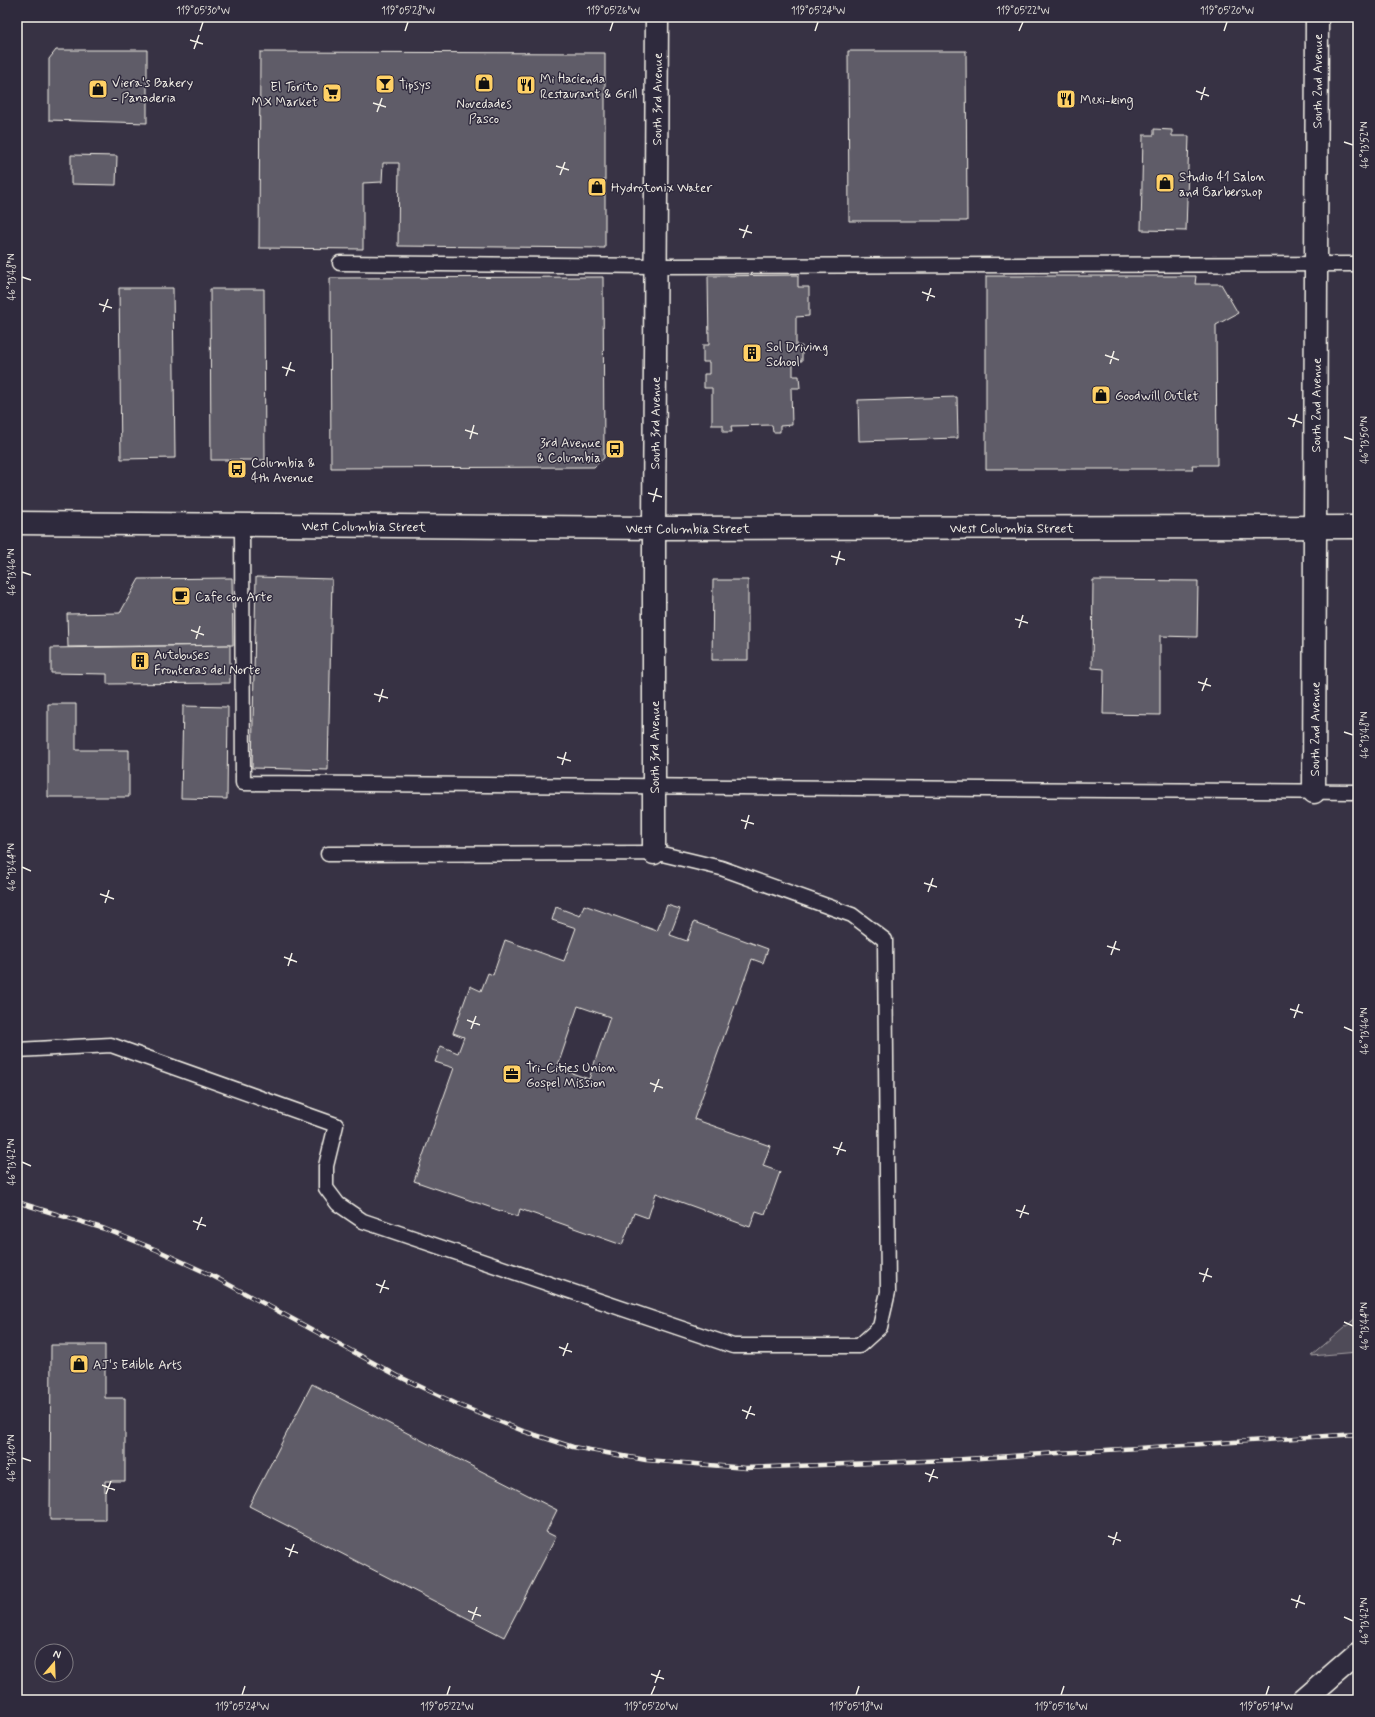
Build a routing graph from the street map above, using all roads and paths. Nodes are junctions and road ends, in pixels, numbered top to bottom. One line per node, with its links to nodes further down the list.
1 (657, 17): 6 (street, South 3rd Avenue)
2 (1317, 17): 4 (street, South 2nd Avenue)
3 (340, 263): 6 (lane)
4 (1316, 264): 5 (lane); 6 (lane); 9 (street, South 2nd Avenue)
5 (1358, 264)
6 (656, 266): 11 (street, South 3rd Avenue)
7 (17, 524): 8 (street, West Columbia Street)
8 (242, 525): 11 (street, West Columbia Street); 12 (lane)
9 (1315, 527): 10 (street, West Columbia Street); 11 (street, West Columbia Street); 13 (street, South 2nd Avenue)
10 (1358, 527)
11 (654, 528): 12 (street, South 3rd Avenue)
12 (654, 786): 13 (lane); 15 (street, South 3rd Avenue)
13 (1314, 792): 14 (lane)
14 (1358, 792)
15 (654, 853): 16 (lane); 17 (lane)
16 (328, 854)
17 (17, 1050)
18 (1358, 1653): 19 (street)
19 (1304, 1700)

